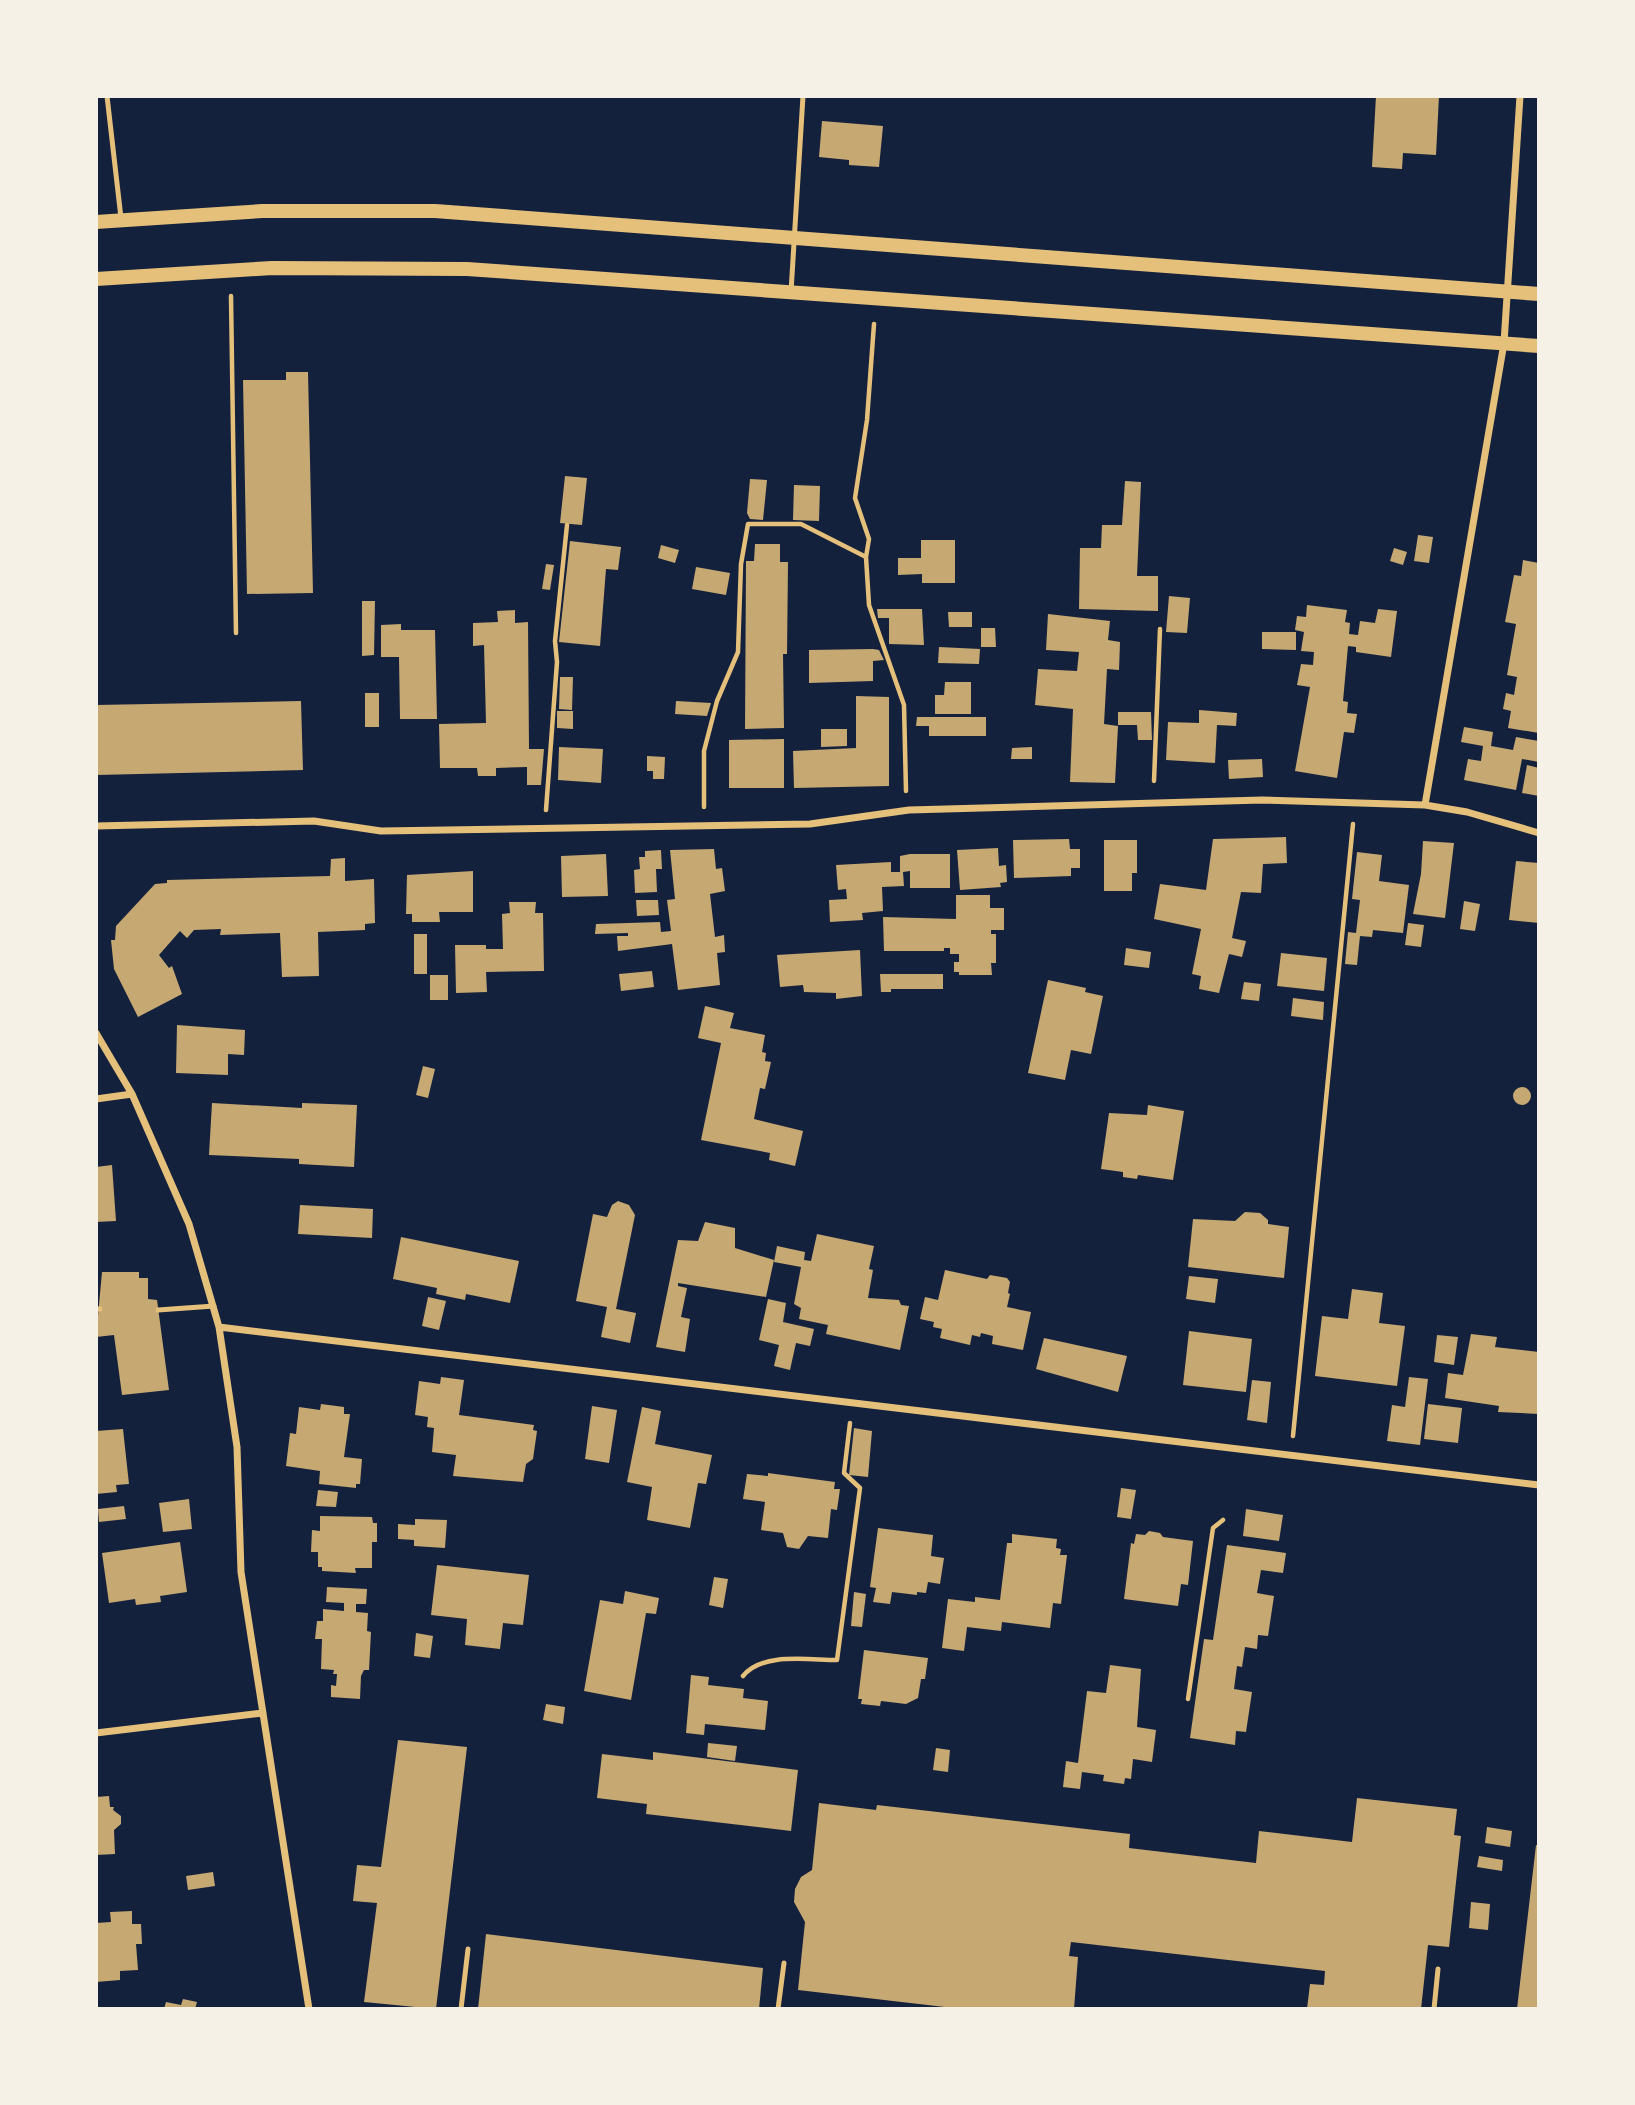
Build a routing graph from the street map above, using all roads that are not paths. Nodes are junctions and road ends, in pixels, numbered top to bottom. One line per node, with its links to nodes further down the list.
1 (107, 96): 4 (lane)
2 (803, 96): 6 (lane)
3 (1520, 96): 8 (street)
4 (121, 218): 5 (main road); 6 (main road)
5 (96, 222)
6 (795, 237): 8 (main road); 9 (lane)
7 (96, 279): 9 (main road)
8 (1507, 291): 10 (main road); 11 (street)
9 (791, 292): 11 (main road)
10 (1539, 294)
11 (1504, 343): 12 (main road); 13 (street)
12 (1539, 346)
13 (1425, 805): 14 (street); 15 (street)
14 (96, 827)
15 (1539, 833)
16 (96, 1033): 17 (street)
17 (132, 1094): 18 (street); 19 (street)
18 (96, 1099)
19 (214, 1306): 20 (lane); 21 (street)
20 (158, 1310)
21 (219, 1327): 22 (street); 23 (street)
22 (1539, 1485)
23 (263, 1713): 24 (street); 28 (street)
24 (96, 1733)
25 (468, 1949): 29 (lane)
26 (784, 1963): 30 (lane)
27 (1438, 1969): 31 (lane)
28 (309, 2009)
29 (461, 2009)
30 (778, 2009)
31 (1434, 2009)

